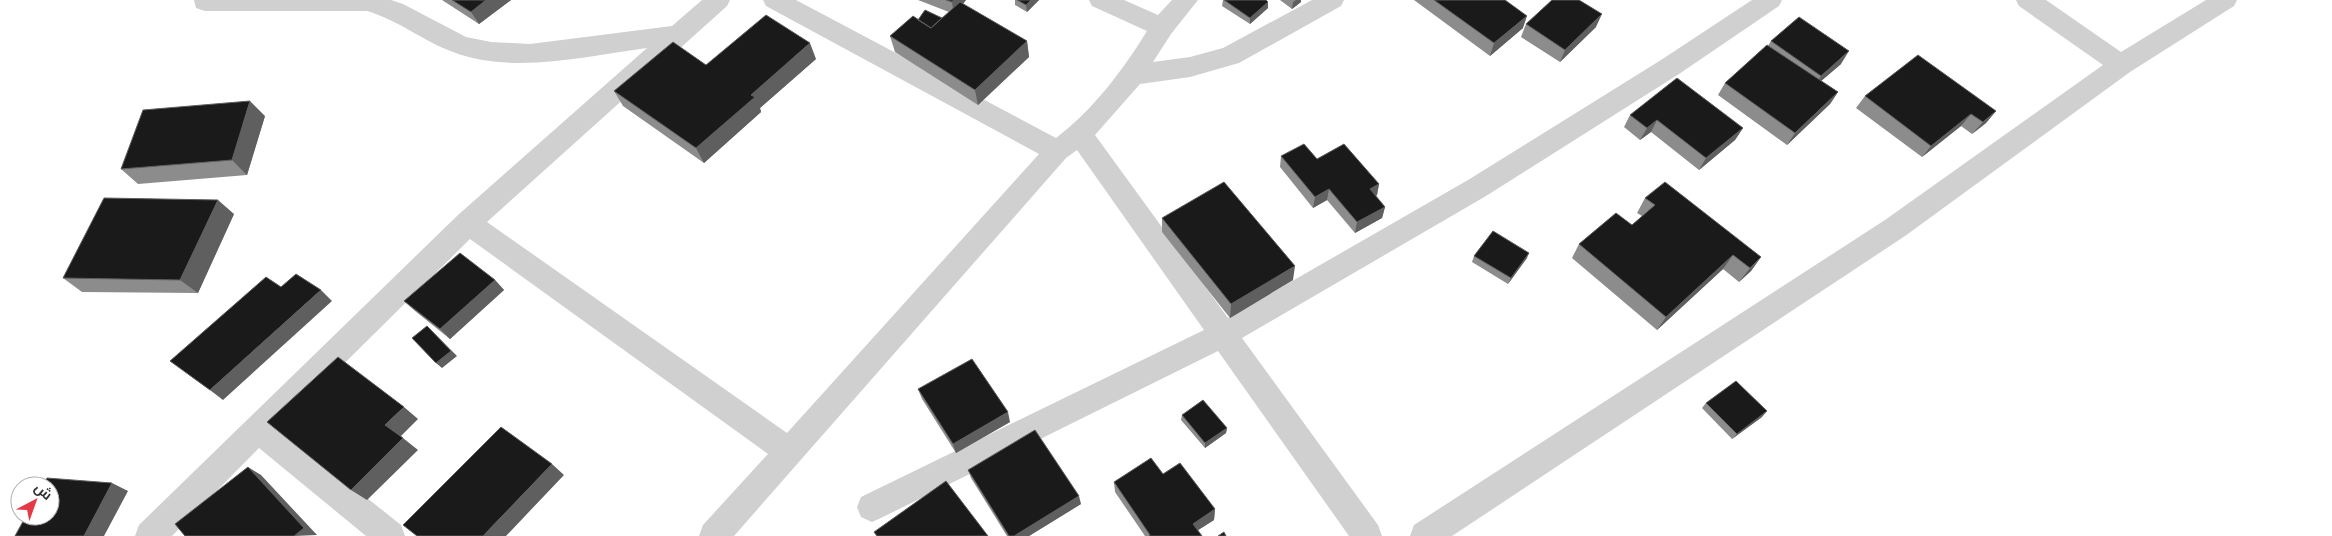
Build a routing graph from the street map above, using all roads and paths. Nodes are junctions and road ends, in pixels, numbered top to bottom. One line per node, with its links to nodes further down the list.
1 (718, 0): 11 (street)
2 (775, 0): 15 (street)
3 (1101, 0): 10 (street)
4 (1186, 0): 10 (street)
5 (1332, 0): 13 (street)
6 (1770, 0): 17 (street)
7 (2028, 0): 12 (street)
8 (2225, 0): 12 (street)
9 (205, 2): 11 (street)
10 (1162, 27): 13 (street)
11 (678, 35): 16 (street)
12 (2121, 65): 25 (street)
13 (1133, 75): 14 (street)
14 (1080, 134): 15 (street); 17 (street)
15 (1056, 151): 19 (street)
16 (468, 223): 18 (street); 19 (street)
17 (1223, 335): 20 (street); 24 (street)
18 (258, 430): 21 (street); 22 (street)
19 (789, 452): 23 (street)
20 (872, 507)
21 (150, 536)
22 (390, 536)
23 (714, 536)
24 (1367, 536)
25 (1425, 536)

